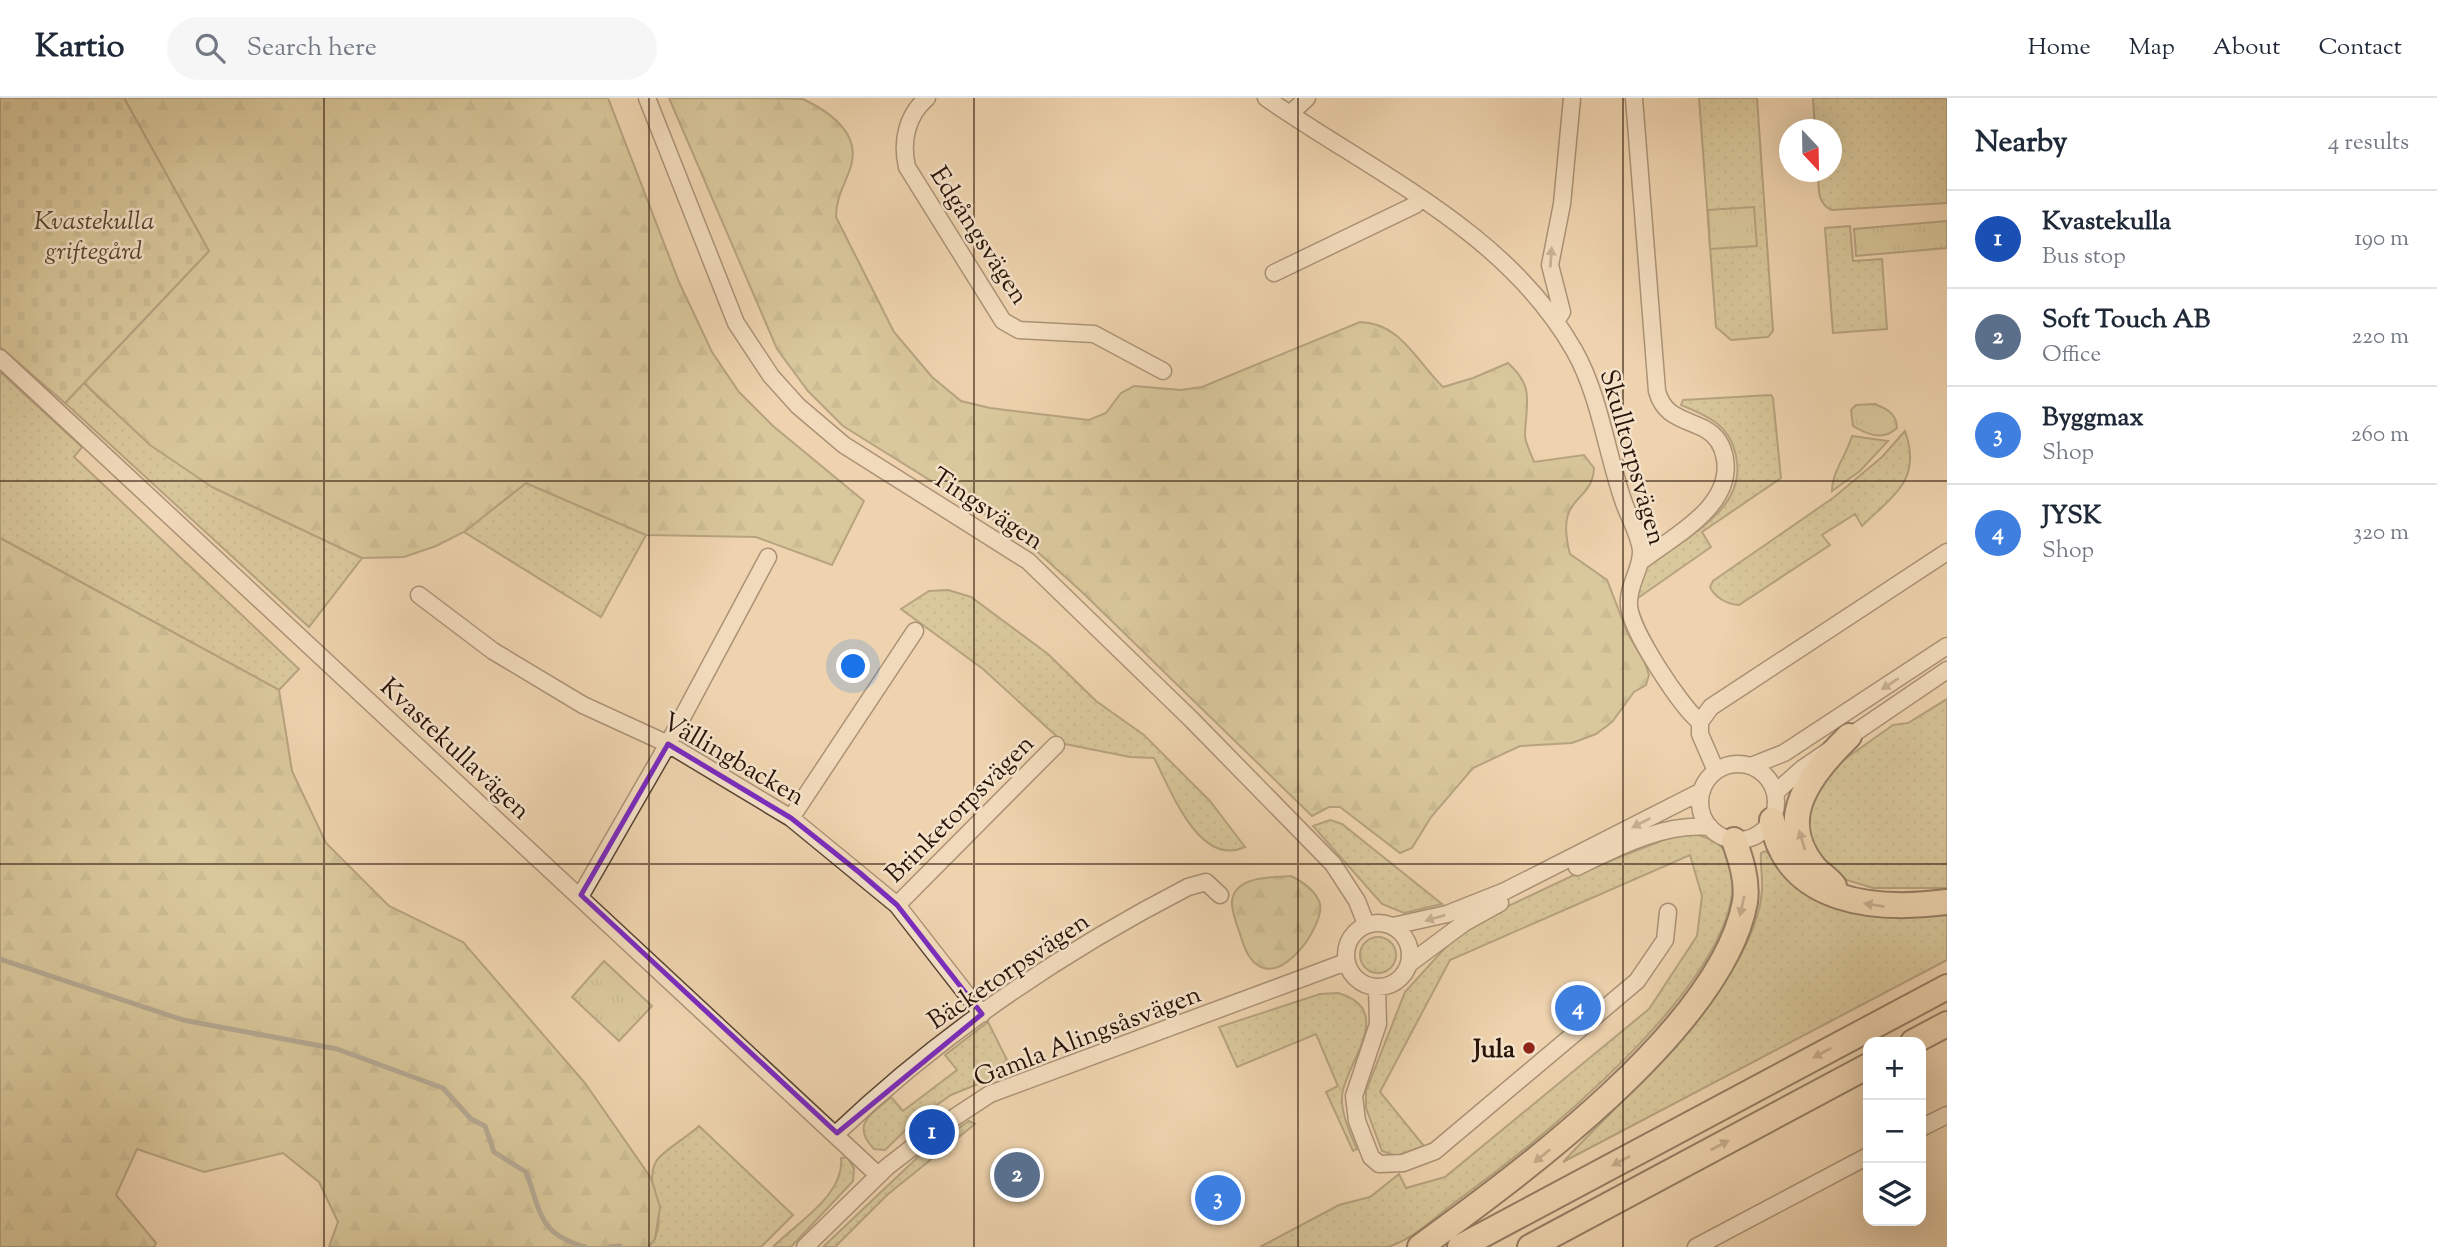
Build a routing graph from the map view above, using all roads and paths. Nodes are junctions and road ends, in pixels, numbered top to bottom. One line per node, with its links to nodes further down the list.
1 (647, 98): 38 (street, Tingsvägen)
2 (927, 98): 12 (street, Edgångsvägen)
3 (1266, 98): 7 (street, Skulltorpsvägen)
4 (1307, 98): 7 (street)
5 (1573, 98): 10 (street, one-way to 5)
6 (1634, 98): 15 (street)
7 (1291, 113): 8 (street, Skulltorpsvägen)
8 (1421, 198): 9 (street); 10 (street, Skulltorpsvägen)
9 (1274, 273)
10 (1556, 321): 15 (street, Skulltorpsvägen)
11 (0, 358): 32 (street, Kvastekullavägen)
12 (1163, 371)
13 (1947, 552): 20 (street)
14 (768, 557): 22 (street)
15 (1640, 562): 20 (street, Skulltorpsvägen)
16 (419, 595): 22 (street, Vällingbacken)
17 (915, 631): 28 (street)
18 (1947, 646): 24 (street, one-way to 24)
19 (1947, 670): 21 (street)
20 (1700, 722): 25 (street, Skulltorpsvägen)
21 (1849, 736): 27 (street); 34 (highway, one-way to 21)
22 (668, 744): 28 (street, Vällingbacken); 32 (street)
23 (1056, 746): 36 (street, Brinketorpsvägen)
24 (1751, 766): 25 (street); 27 (street)
25 (1716, 771): 26 (street)
26 (1702, 791): 30 (street); 39 (street, one-way to 39)
27 (1776, 792): 29 (street)
28 (791, 818): 36 (street, Vällingbacken)
29 (1772, 820): 31 (street); 34 (highway)
30 (1710, 827): 31 (street); 41 (street)
31 (1734, 840): 56 (highway, one-way to 56)
32 (580, 895): 52 (street, Kvastekullavägen)
33 (1220, 895): 44 (street, Bäcketorpsvägen)
34 (1839, 895): 35 (highway, one-way to 34)
35 (1947, 902)
36 (897, 905): 44 (street, Vällingbacken)
37 (1668, 912): 43 (street)
38 (1366, 924): 39 (street); 40 (street)
39 (1393, 926): 41 (street)
40 (1346, 962): 43 (street); 54 (street, Gamla Alingsåsvägen)
41 (1409, 964): 43 (street)
42 (1947, 986): 57 (highway, one-way to 57)
43 (1377, 987)
44 (982, 1014): 52 (street, Bäcketorpsvägen)
45 (1947, 1024): 46 (highway)
46 (1922, 1037)
47 (1947, 1038): 48 (highway)
48 (1926, 1044)
49 (1863, 1069): 58 (highway, one-way to 49)
50 (1947, 1115): 51 (street)
51 (1926, 1126)
52 (837, 1133): 54 (street, Kvastekullavägen)
53 (1863, 1159): 59 (street)
54 (878, 1175): 55 (street, Gamla Alingsåsvägen)
55 (805, 1247)
56 (1420, 1247)
57 (1460, 1247)
58 (1530, 1247)
59 (1696, 1247)

